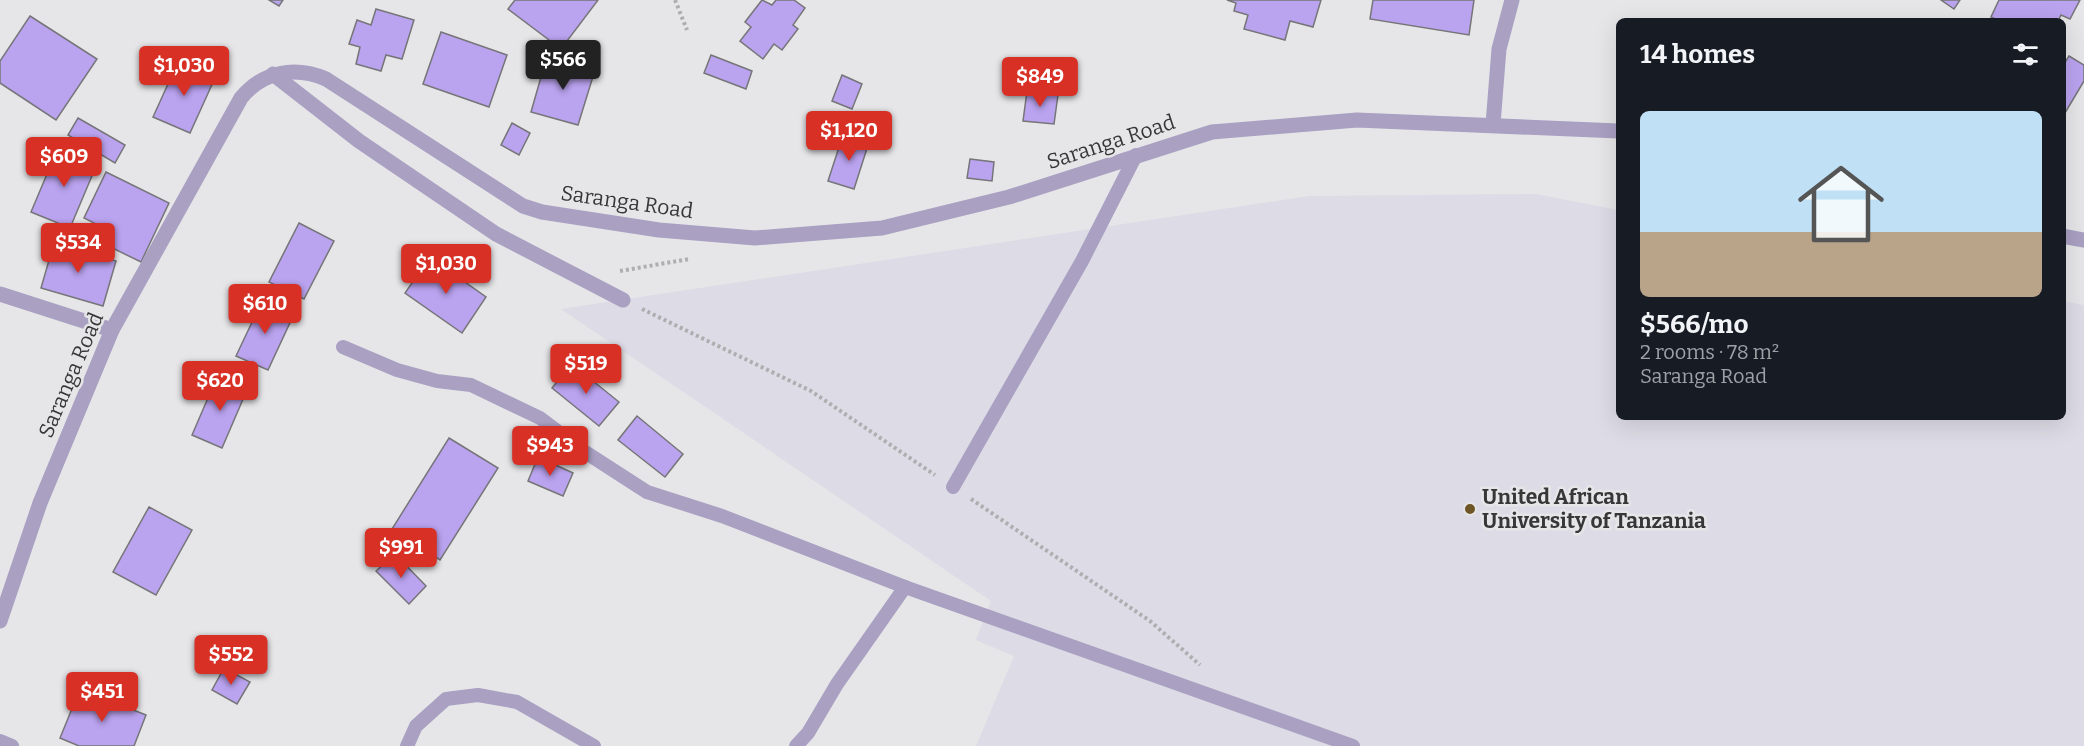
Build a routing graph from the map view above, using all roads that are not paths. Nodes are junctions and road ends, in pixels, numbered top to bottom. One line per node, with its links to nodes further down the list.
1 (1512, 0): 3 (street)
2 (273, 74): 5 (street, Saranga Road); 9 (street); 10 (street, Saranga Road)
3 (1493, 124): 4 (street, Saranga Road); 5 (street, Saranga Road)
4 (1616, 131)
5 (1136, 155): 12 (lane)
6 (2066, 237): 7 (street)
7 (2084, 240)
8 (0, 294): 10 (street)
9 (623, 300)
10 (112, 330): 14 (street, Saranga Road)
11 (343, 347): 13 (lane)
12 (953, 487)
13 (905, 587): 19 (lane); 20 (lane)
14 (0, 621)
15 (0, 741): 16 (lane)
16 (12, 746)
17 (407, 746): 18 (lane)
18 (594, 746)
19 (796, 746)
20 (1353, 746)

